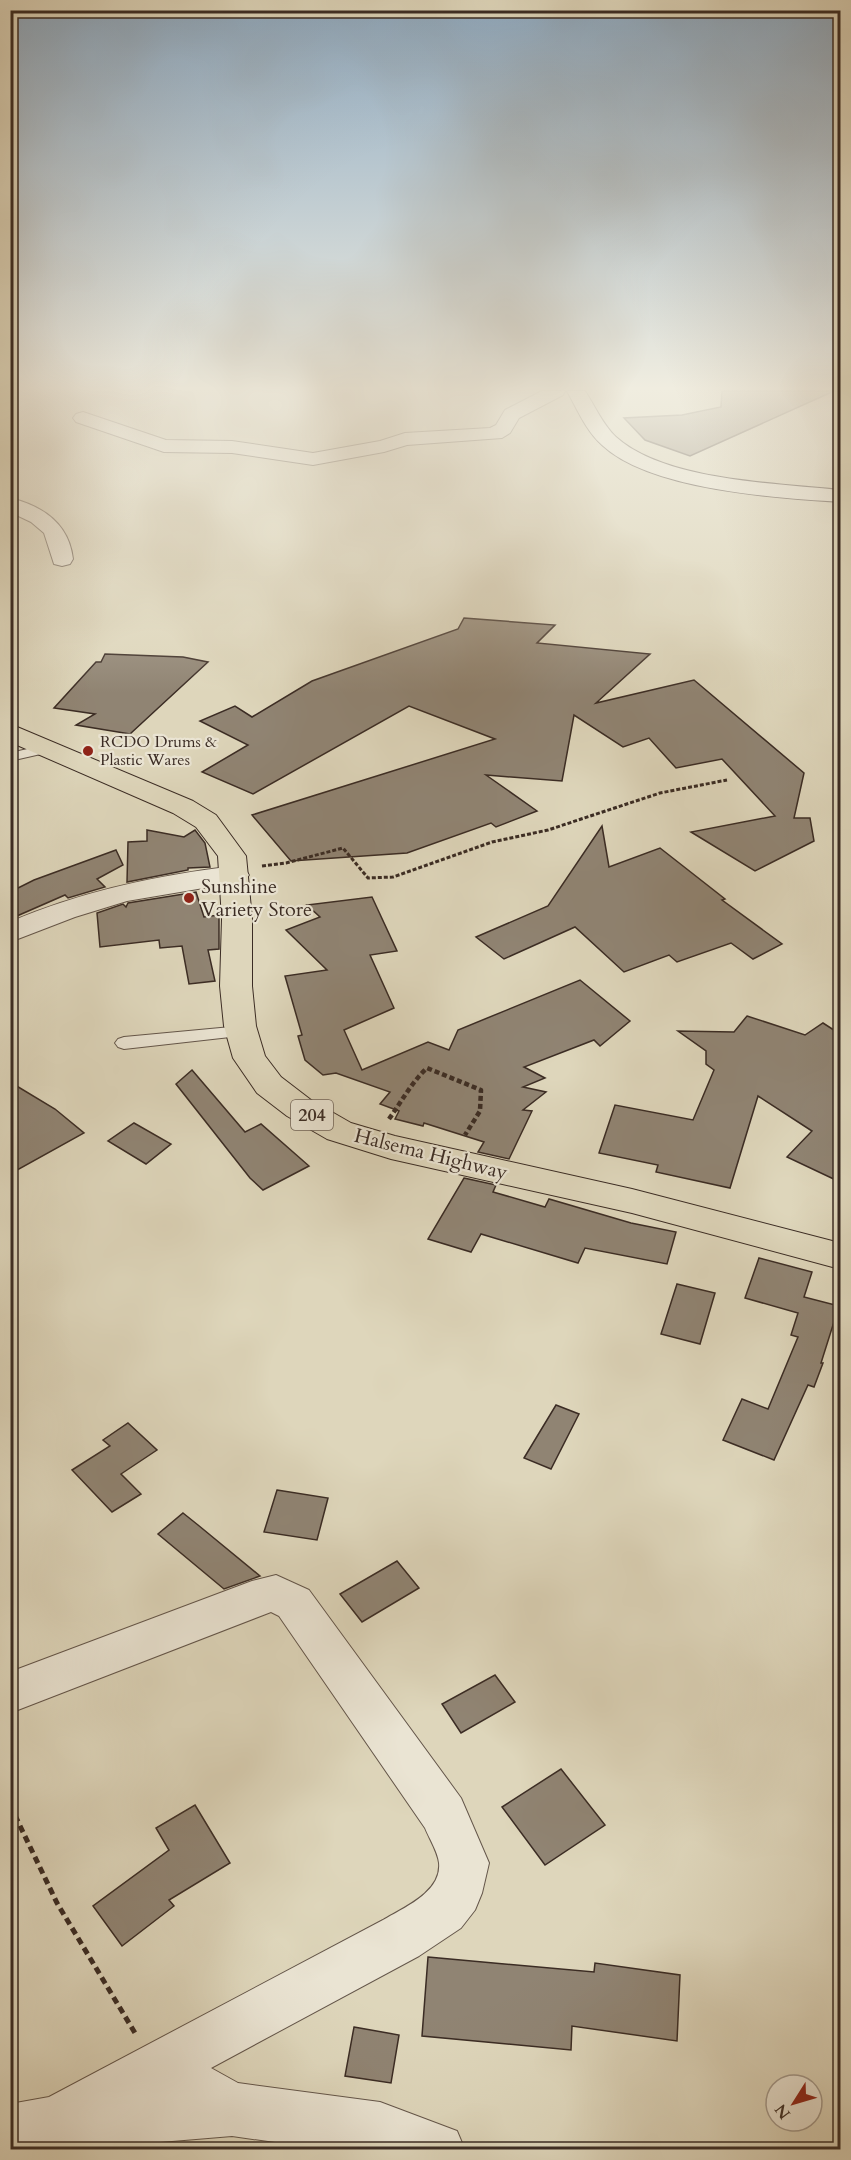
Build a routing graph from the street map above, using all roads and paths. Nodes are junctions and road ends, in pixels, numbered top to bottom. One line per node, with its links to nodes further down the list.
1 (805, 492): 2 (street)
2 (840, 496)
3 (10, 504): 4 (street)
4 (62, 559)
5 (10, 732): 6 (highway, Halsema Highway / 204)
6 (49, 748): 7 (lane); 9 (highway, Halsema Highway / 204)
7 (10, 757)
8 (727, 780): 9 (path)
9 (235, 872): 10 (street); 11 (highway, Halsema Highway / 204)
10 (10, 933)
11 (242, 1031): 12 (lane); 13 (highway, Halsema Highway / 204)
12 (123, 1043)
13 (373, 1141): 14 (highway, Halsema Highway / 204); 14 (path)
14 (448, 1160): 15 (highway, Halsema Highway / 204)
15 (840, 1256)
16 (10, 1693): 18 (street)
17 (10, 1805): 18 (path)
18 (157, 2069): 19 (street); 20 (street)
19 (232, 2109): 20 (street); 21 (street)
20 (33, 2127)
21 (438, 2150)

